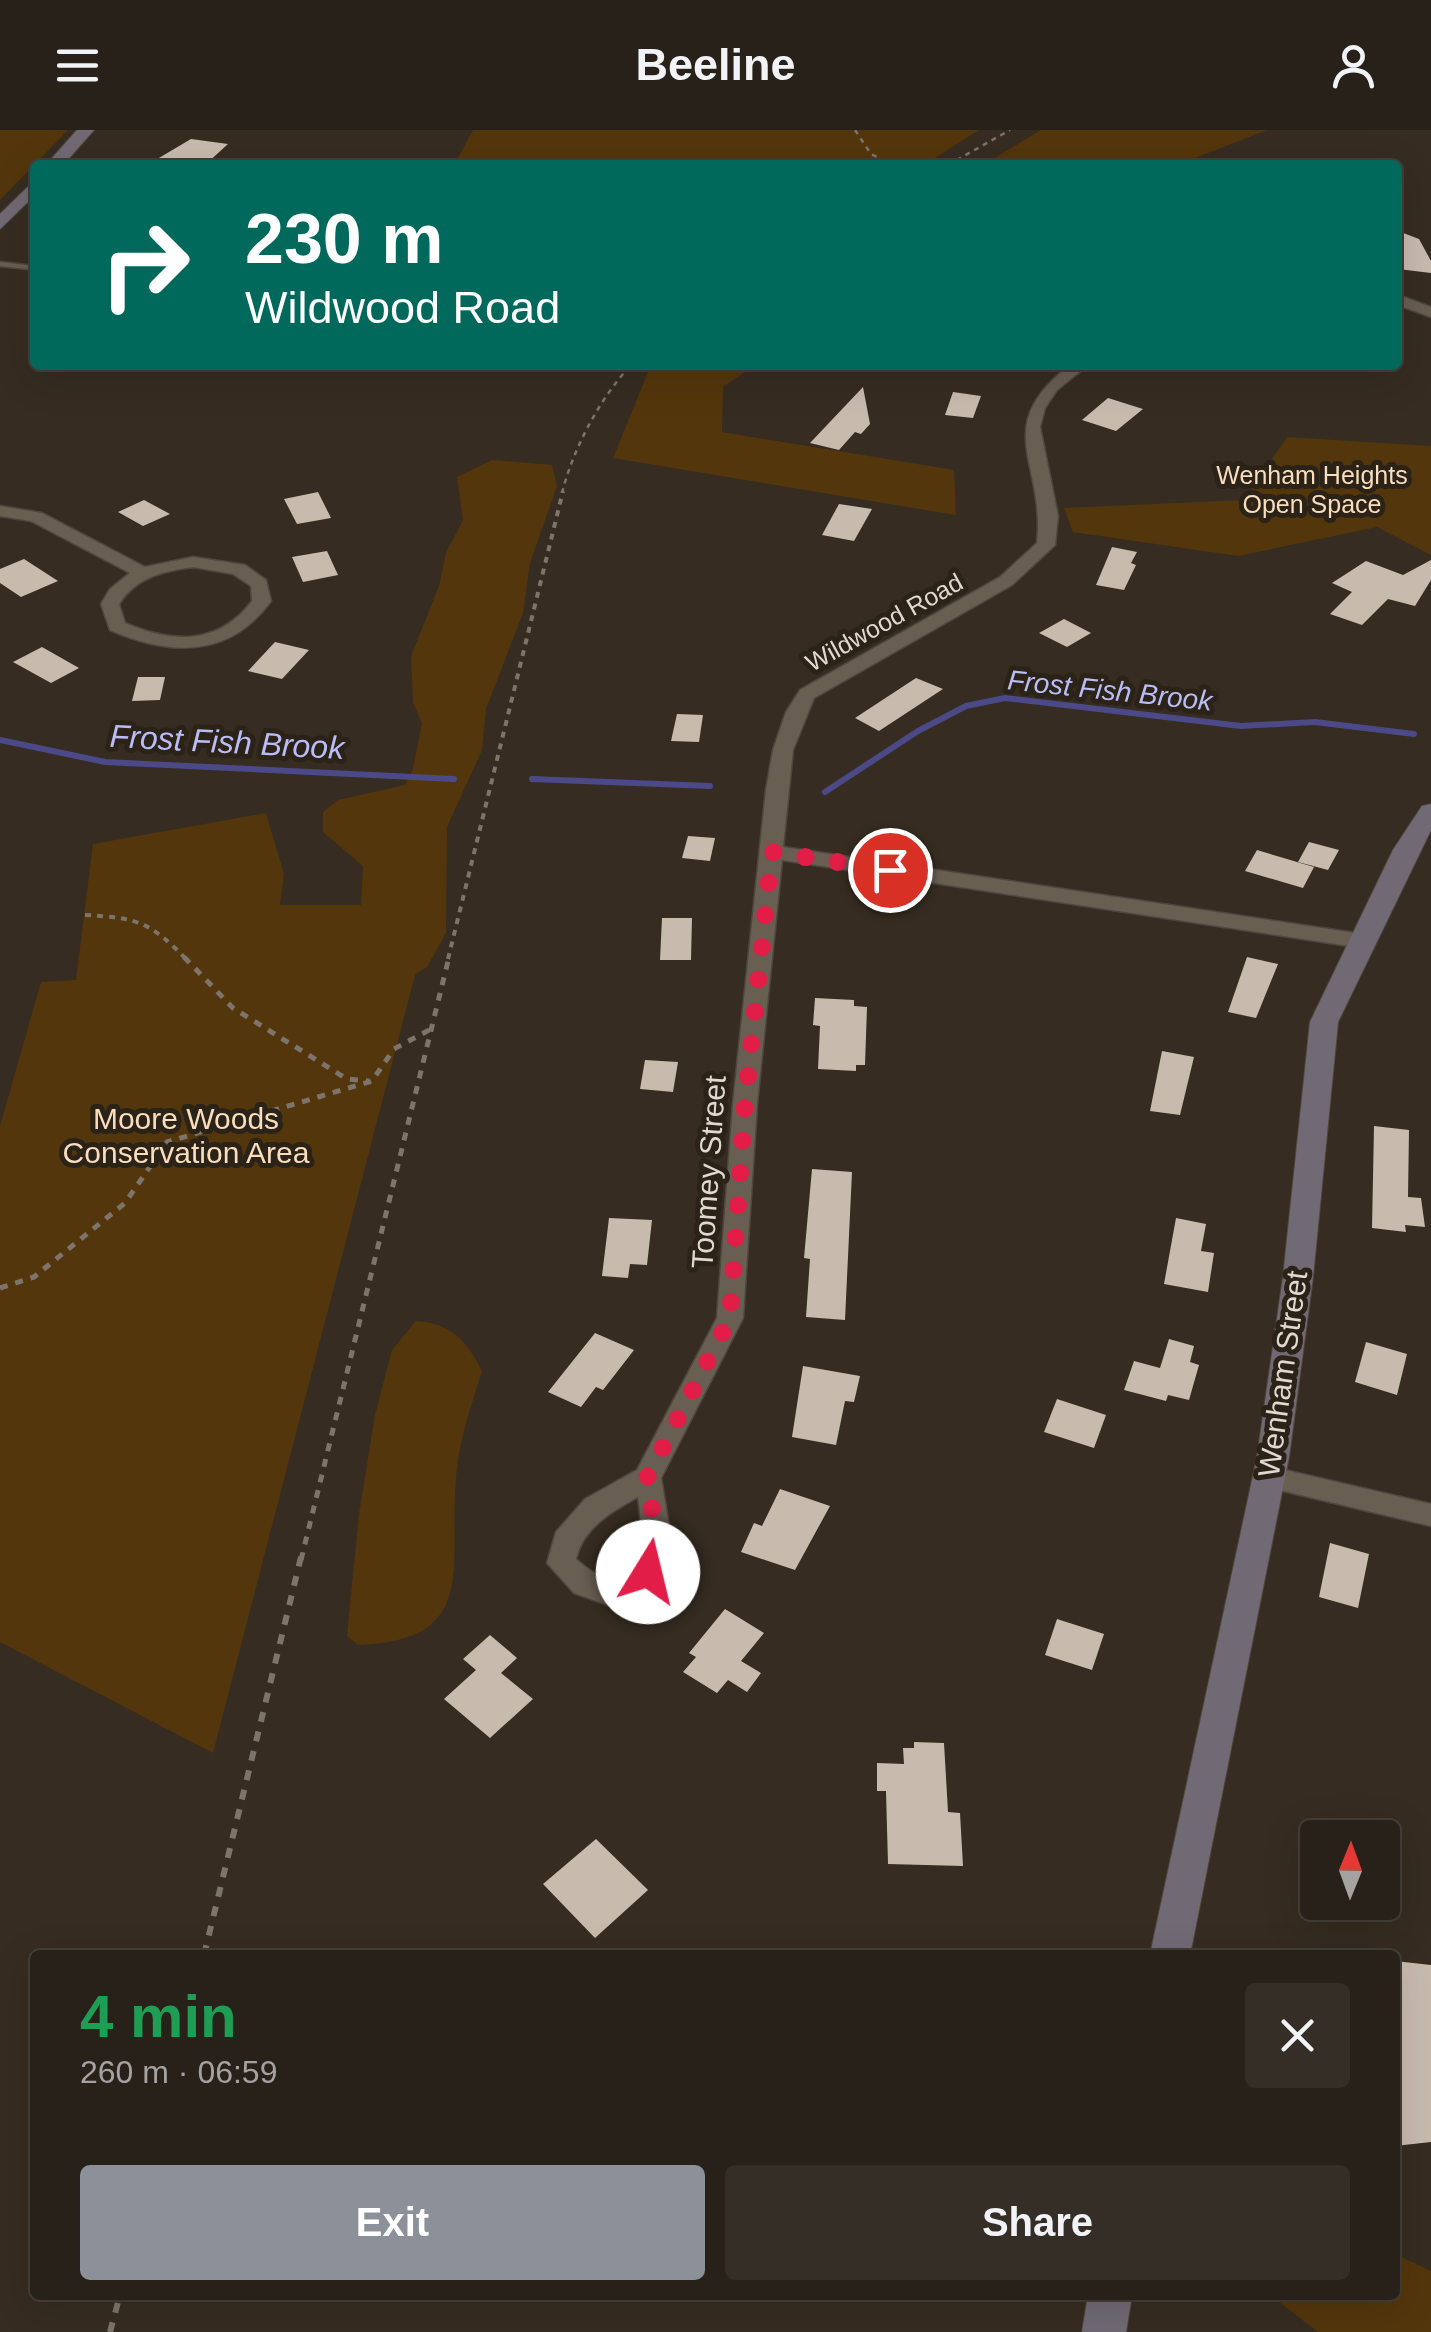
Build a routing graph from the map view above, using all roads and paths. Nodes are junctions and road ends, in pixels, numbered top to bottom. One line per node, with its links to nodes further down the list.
1 (86, 130): 4 (main road)
2 (855, 130): 5 (path)
3 (1010, 130): 6 (path)
4 (59, 160)
5 (884, 160)
6 (957, 160)
7 (30, 191): 8 (main road)
8 (0, 224)
9 (0, 264): 10 (lane)
10 (30, 267)
11 (1402, 301): 12 (street)
12 (1431, 312)
13 (626, 370): 21 (path)
14 (1073, 370): 18 (street, Wildwood Road)
15 (0, 510): 16 (street)
16 (144, 573): 16 (street)
17 (1431, 811): 20 (main road, Wenham Street)
18 (772, 852): 20 (street); 25 (street, Toomey Street)
19 (85, 915): 22 (path)
20 (1362, 941): 24 (main road, Wenham Street)
21 (433, 1028): 22 (path); 27 (path)
22 (372, 1081): 23 (path)
23 (0, 1288)
24 (1268, 1477): 26 (street); 28 (main road, Wenham Street)
25 (647, 1478): 25 (street)
26 (1431, 1516)
27 (205, 1950)
28 (1171, 1950)
29 (119, 2300): 31 (path)
30 (1109, 2300): 32 (main road)
31 (110, 2332)
32 (1104, 2332)

